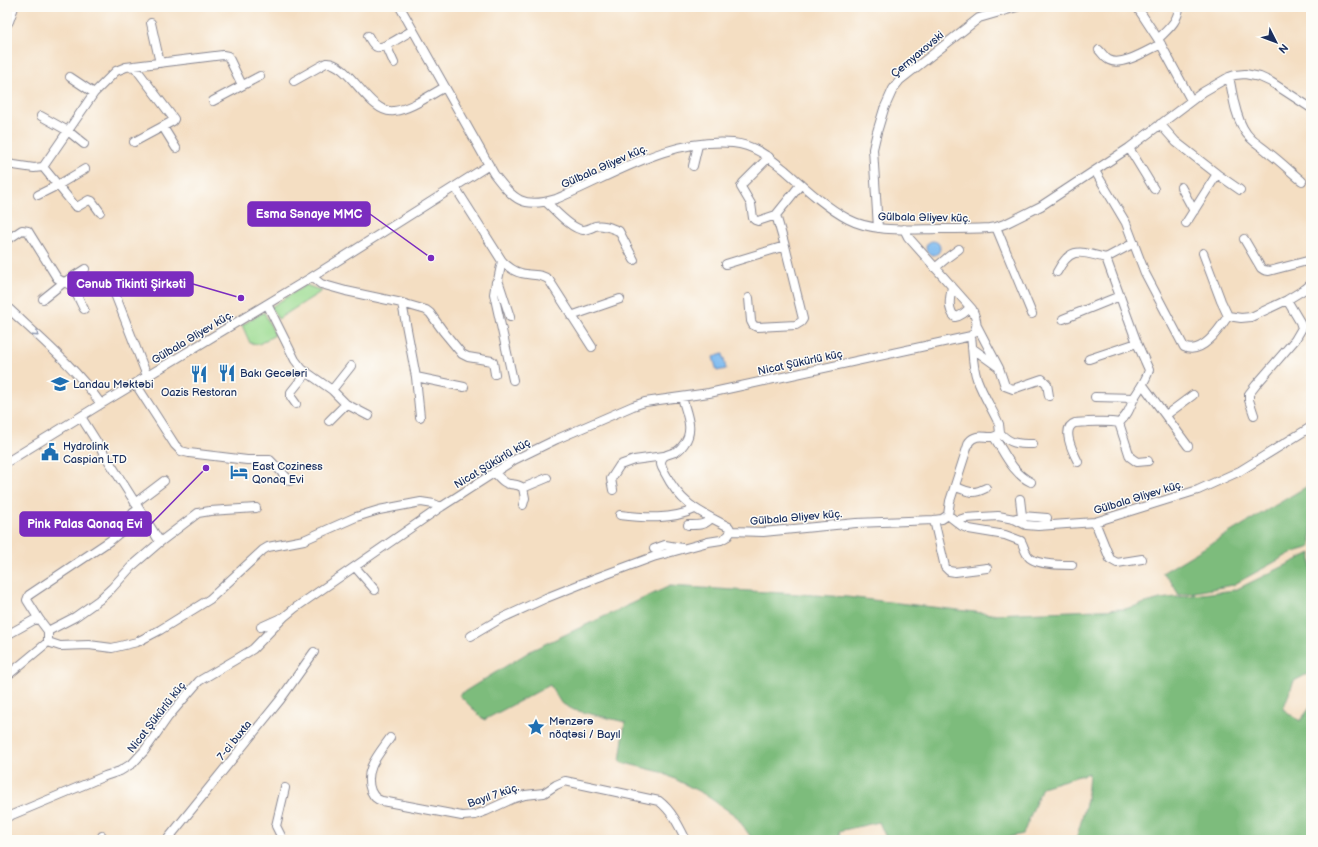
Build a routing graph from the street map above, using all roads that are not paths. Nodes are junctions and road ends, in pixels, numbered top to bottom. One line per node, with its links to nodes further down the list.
1 (12, 7): 6 (highway)
2 (400, 7): 8 (street, Gülbala Əliyev küç.)
3 (1017, 7): 57 (street, Çernyaxovski)
4 (1137, 7): 10 (street)
5 (1179, 7): 10 (street)
6 (7, 21)
7 (151, 23): 13 (street)
8 (413, 30): 11 (street); 21 (street, Gülbala Əliyev küç.)
9 (368, 36): 11 (street)
10 (1159, 41): 12 (street); 23 (street)
11 (386, 45): 14 (street)
12 (1099, 50)
13 (160, 63): 15 (street); 20 (street)
14 (394, 64)
15 (134, 66): 22 (street); 28 (street)
16 (260, 76): 20 (street)
17 (70, 77): 22 (street)
18 (1229, 77): 23 (street, Gülbala Əliyev küç.); 25 (street, Gülbala Əliyev küç.); 43 (street)
19 (294, 81): 21 (street)
20 (242, 85): 24 (street)
21 (445, 87): 37 (street, Gülbala Əliyev küç.)
22 (94, 93): 29 (street)
23 (1191, 100): 27 (street, Gülbala Əliyev küç.)
24 (213, 101)
25 (1311, 108)
26 (41, 116): 29 (street)
27 (1160, 124): 34 (street, Gülbala Əliyev küç.); 42 (street)
28 (163, 127): 30 (street); 33 (street)
29 (68, 131): 31 (street); 39 (street)
30 (134, 142)
31 (84, 144)
32 (698, 145): 35 (street, Gülbala Əliyev küç.); 38 (street); 51 (street, Gülbala Əliyev küç.)
33 (176, 148)
34 (1129, 148): 41 (street, Gülbala Əliyev küç.); 48 (street)
35 (769, 157): 44 (street, Gülbala Əliyev küç.); 54 (street)
36 (7, 164): 39 (street)
37 (489, 166): 47 (street, Gülbala Əliyev küç.); 51 (street, Gülbala Əliyev küç.)
38 (693, 166)
39 (43, 167): 45 (street)
40 (85, 169): 45 (street)
41 (1095, 171): 56 (street, Gülbala Əliyev küç.); 61 (street)
42 (1217, 174): 49 (street); 52 (street)
43 (1302, 182)
44 (801, 184): 54 (street); 57 (street, Gülbala Əliyev küç.)
45 (58, 185): 50 (street); 53 (street)
46 (1180, 186): 52 (street)
47 (455, 187): 68 (street); 73 (street, Gülbala Əliyev küç.)
48 (1154, 189)
49 (1240, 190)
50 (38, 194)
51 (546, 202): 66 (street)
52 (1194, 211): 55 (street)
53 (100, 212)
54 (776, 216): 62 (street)
55 (1186, 223)
56 (996, 227): 58 (street, Gülbala Əliyev küç.); 89 (street)
57 (878, 228): 58 (street, Gülbala Əliyev küç.)
58 (904, 230): 70 (street)
59 (1244, 239): 67 (street)
60 (7, 240): 75 (street)
61 (1134, 243): 65 (street); 91 (street)
62 (785, 246): 69 (street); 80 (street)
63 (959, 250): 70 (street)
64 (1203, 253): 91 (street)
65 (1106, 258): 72 (street); 79 (street)
66 (634, 260)
67 (1311, 260)
68 (502, 261): 74 (street); 90 (street)
69 (726, 264)
70 (935, 268): 78 (street)
71 (84, 269): 75 (street)
72 (1057, 272)
73 (312, 277): 84 (street); 85 (street, Gülbala Əliyev küç.)
74 (498, 280): 92 (street); 106 (street)
75 (63, 283): 81 (street); 88 (street)
76 (111, 284): 104 (street)
77 (1311, 284): 83 (street)
78 (952, 287): 87 (street); 87 (street)
79 (1120, 296): 93 (street); 96 (street)
80 (749, 298)
81 (43, 299)
82 (620, 300): 90 (street)
83 (1287, 300): 91 (street); 120 (street)
84 (402, 303): 103 (street); 105 (street)
85 (267, 304): 102 (street); 104 (street, Gülbala Əliyev küç.)
86 (7, 307): 116 (street, one-way to 116)
87 (970, 307): 94 (street)
88 (84, 309)
89 (1032, 314)
90 (571, 316): 97 (street)
91 (1228, 316)
92 (510, 318)
93 (1063, 319)
94 (977, 326): 95 (street); 101 (street)
95 (971, 336): 98 (street); 114 (street, Nicat Şükürlü küç)
96 (1137, 343): 99 (street); 108 (street)
97 (592, 347)
98 (972, 348): 101 (street); 127 (street)
99 (1090, 359)
100 (351, 366): 110 (street)
101 (1000, 368): 112 (street)
102 (307, 372): 110 (street); 117 (street)
103 (495, 374)
104 (147, 376): 107 (street, Gülbala Əliyev küç.)
105 (416, 377): 109 (street); 123 (street)
106 (513, 380)
107 (135, 383): 116 (street, Gülbala Əliyev küç.); 137 (street)
108 (1144, 385): 115 (street); 119 (street)
109 (464, 387)
110 (332, 390): 118 (street)
111 (1193, 395): 119 (street)
112 (1049, 396)
113 (1095, 397): 115 (street)
114 (682, 398): 130 (street); 134 (street, Nicat Şükürlü küç)
115 (1135, 398): 125 (street)
116 (101, 404): 122 (street, Gülbala Əliyev küç.)
117 (296, 404)
118 (346, 404): 121 (street); 124 (street)
119 (1166, 415): 129 (street)
120 (1254, 415)
121 (370, 416)
122 (81, 417): 132 (street, Gülbala Əliyev küç.); 145 (street)
123 (420, 417)
124 (329, 421)
125 (1119, 423): 131 (street); 133 (street)
126 (1311, 428): 156 (street, Gülbala Əliyev küç.)
127 (997, 435): 128 (street); 138 (street); 140 (street)
128 (1033, 444)
129 (1188, 446)
130 (664, 456): 142 (street); 148 (street)
131 (1148, 461)
132 (7, 462)
133 (1078, 462)
134 (494, 472): 139 (street); 146 (street, Nicat Şükürlü küç)
135 (547, 478): 139 (street)
136 (164, 481): 145 (street)
137 (290, 482)
138 (1031, 482)
139 (523, 488): 144 (street)
140 (956, 488): 141 (street); 150 (street)
141 (986, 488)
142 (613, 490)
143 (1020, 499): 151 (street)
144 (522, 505)
145 (137, 506): 159 (street); 168 (street)
146 (441, 507): 164 (street, Nicat Şükürlü küç); 173 (street)
147 (256, 508): 159 (street)
148 (695, 509): 149 (street); 152 (street)
149 (620, 515)
150 (948, 516): 154 (street, Gülbala Əliyev küç.); 155 (street)
151 (1018, 517): 153 (street); 155 (street, Gülbala Əliyev küç.); 156 (street, Gülbala Əliyev küç.)
152 (711, 518): 157 (street); 158 (street)
153 (1047, 518)
154 (934, 520): 158 (street, Gülbala Əliyev küç.); 165 (street)
155 (956, 520): 163 (street)
156 (1095, 522): 162 (street)
157 (688, 525)
158 (731, 531): 160 (street)
159 (160, 542): 170 (street)
160 (685, 548): 161 (street); 172 (street)
161 (654, 549)
162 (1142, 559)
163 (1072, 565)
164 (355, 567): 166 (street); 167 (street, Nicat Şükürlü küç)
165 (988, 568)
166 (375, 590)
167 (284, 617): 169 (street); 178 (street, Nicat Şükürlü küç)
168 (38, 619): 170 (street); 171 (street)
169 (260, 627)
170 (48, 631): 173 (street)
171 (7, 635)
172 (471, 636)
173 (48, 642): 175 (street)
174 (314, 652): 179 (street, 7-ci buxta)
175 (7, 676)
176 (390, 738): 181 (street, Bayıl 7 küç.)
177 (285, 788): 180 (street)
178 (7, 817)
179 (168, 840)
180 (283, 840)
181 (686, 840)

